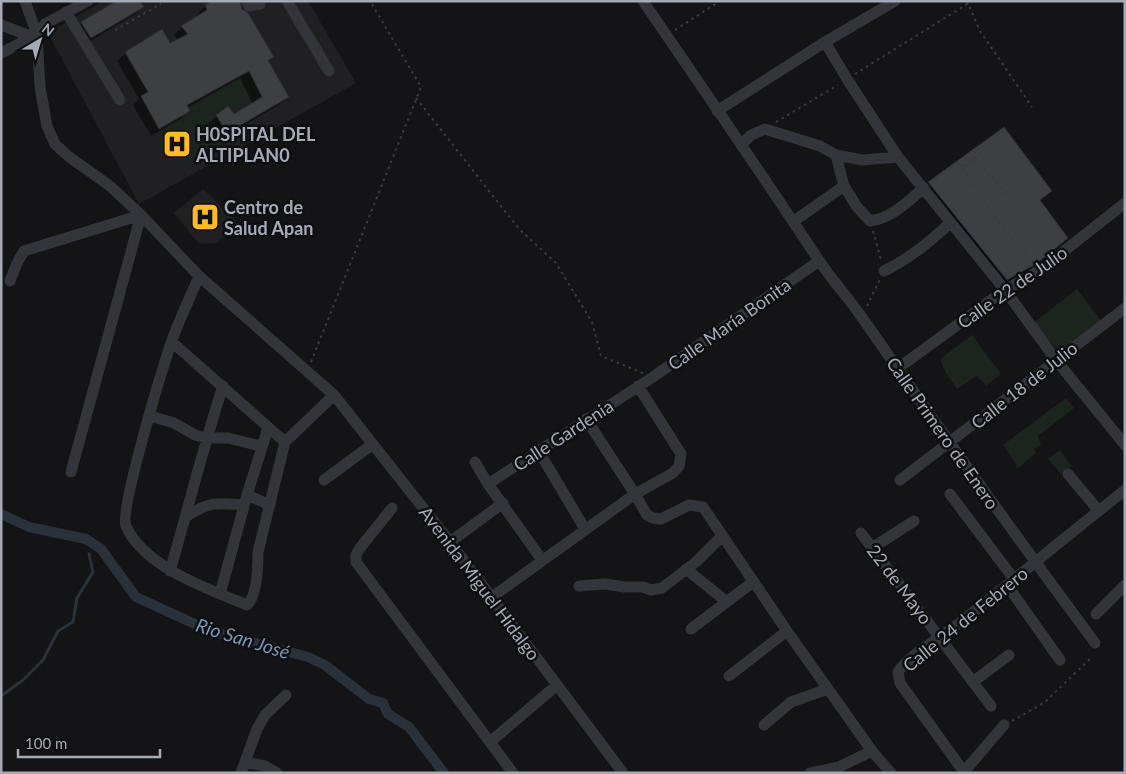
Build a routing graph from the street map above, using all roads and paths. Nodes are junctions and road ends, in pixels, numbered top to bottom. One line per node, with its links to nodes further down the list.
1 (25, 1): 17 (street, Avenida Miguel Hidalgo)
2 (88, 1): 13 (street)
3 (166, 1): 12 (path)
4 (247, 1): 5 (street)
5 (260, 1)
6 (287, 1): 20 (street)
7 (370, 1): 22 (path)
8 (643, 1): 16 (street, Calle Primero de Enero)
9 (720, 1): 16 (path)
10 (895, 1): 18 (street)
11 (968, 2): 21 (path); 24 (path)
12 (160, 3): 15 (path)
13 (66, 12): 17 (street); 23 (street)
14 (1, 25): 17 (street)
15 (115, 30)
16 (667, 35): 25 (street, Calle Primero de Enero)
17 (35, 36): 19 (street); 38 (street, Avenida Miguel Hidalgo)
18 (825, 42): 21 (street); 25 (street)
19 (1, 53)
20 (329, 71)
21 (847, 79): 26 (path); 30 (street)
22 (416, 98): 51 (path); 52 (path)
23 (120, 100)
24 (1032, 106)
25 (717, 111): 27 (street, Calle Primero de Enero)
26 (765, 129): 27 (street); 29 (street)
27 (741, 145): 39 (street, Calle Primero de Enero)
28 (985, 150): 31 (path)
29 (836, 155): 30 (street); 34 (street)
30 (898, 157): 35 (street)
31 (973, 160): 32 (path); 36 (path)
32 (963, 168): 33 (path); 42 (path)
33 (935, 179)
34 (844, 186): 35 (street); 39 (street)
35 (924, 188): 40 (street)
36 (1006, 194)
37 (1125, 203): 42 (street, Calle 22 de Julio)
38 (141, 215): 44 (street, Avenida Miguel Hidalgo); 45 (street); 67 (street)
39 (794, 221): 41 (street, Calle Primero de Enero)
40 (950, 223): 43 (street); 46 (street)
41 (819, 261): 50 (street, Calle Primero de Enero); 52 (street, Calle María Bonita)
42 (1040, 270): 46 (street, Calle 22 de Julio)
43 (884, 271)
44 (199, 276): 48 (street); 51 (street, Avenida Miguel Hidalgo)
45 (10, 281)
46 (1005, 290): 49 (street); 50 (street, Calle 22 de Julio)
47 (1125, 308): 49 (street, Calle 18 de Julio)
48 (172, 342): 53 (street); 56 (street)
49 (1056, 360): 61 (street, Calle 18 de Julio); 64 (street)
50 (897, 369): 61 (street, Calle Primero de Enero)
51 (307, 371): 55 (street, Avenida Miguel Hidalgo)
52 (653, 377): 54 (street, Calle María Bonita)
53 (222, 386): 58 (street); 59 (street)
54 (638, 386): 57 (street, Calle Gardenia); 73 (street)
55 (334, 395): 60 (street); 62 (street, Avenida Miguel Hidalgo)
56 (150, 416): 59 (street); 90 (street)
57 (586, 419): 65 (street, Calle Gardenia); 73 (street)
58 (268, 428): 60 (street); 63 (street)
59 (206, 438): 63 (street); 80 (street)
60 (285, 442): 77 (street)
61 (950, 442): 70 (street, Calle 18 de Julio); 88 (street, Calle Primero de Enero)
62 (373, 444): 69 (street); 85 (street, Avenida Miguel Hidalgo)
63 (261, 446): 75 (street)
64 (1125, 446)
65 (538, 450): 71 (street, Calle Gardenia); 82 (street)
66 (476, 462): 71 (street)
67 (71, 472)
68 (1068, 474): 79 (street)
69 (324, 480)
70 (900, 480)
71 (488, 484): 76 (street)
72 (1124, 493): 79 (street, Calle 24 de Febrero)
73 (635, 494): 82 (street); 84 (street)
74 (950, 494): 92 (street)
75 (245, 500): 77 (street); 80 (street); 95 (street)
76 (503, 503): 85 (street); 87 (street)
77 (270, 505): 95 (street)
78 (392, 508): 114 (street)
79 (1098, 510): 88 (street, Calle 24 de Febrero)
80 (186, 516): 90 (street)
81 (914, 521): 86 (street)
82 (585, 529): 87 (street)
83 (861, 533): 86 (street, 22 de Mayo)
84 (722, 536): 89 (street); 91 (street)
85 (450, 542): 96 (street, Avenida Miguel Hidalgo)
86 (872, 548): 101 (street, 22 de Mayo)
87 (542, 560): 96 (street)
88 (1035, 562): 92 (street, Calle 24 de Febrero); 102 (street, Calle Primero de Enero)
89 (686, 569): 94 (street); 97 (street)
90 (170, 571): 95 (street)
91 (753, 582): 97 (street); 100 (street)
92 (1010, 582): 101 (street, Calle 24 de Febrero); 105 (street)
93 (1125, 585): 98 (street)
94 (579, 586)
95 (220, 594)
96 (492, 597): 108 (street, Avenida Miguel Hidalgo)
97 (727, 602): 99 (street)
98 (1096, 614)
99 (691, 629)
100 (787, 631): 106 (street); 109 (street)
101 (941, 638): 107 (street, 22 de Mayo); 118 (street, Calle 24 de Febrero)
102 (1095, 643)
103 (1009, 655): 107 (street)
104 (1092, 658): 113 (path)
105 (1060, 660)
106 (729, 676)
107 (974, 681): 111 (street, 22 de Mayo)
108 (557, 685): 114 (street); 121 (street, Avenida Miguel Hidalgo)
109 (828, 688): 112 (street); 115 (street)
110 (286, 695): 116 (street)
111 (991, 706)
112 (764, 725)
113 (1004, 725): 118 (street)
114 (490, 742): 120 (street)
115 (872, 750): 117 (street); 122 (street)
116 (244, 767): 119 (street)
117 (887, 771)
118 (963, 772)
119 (277, 773)
120 (513, 773)
121 (623, 773)
122 (810, 773)

